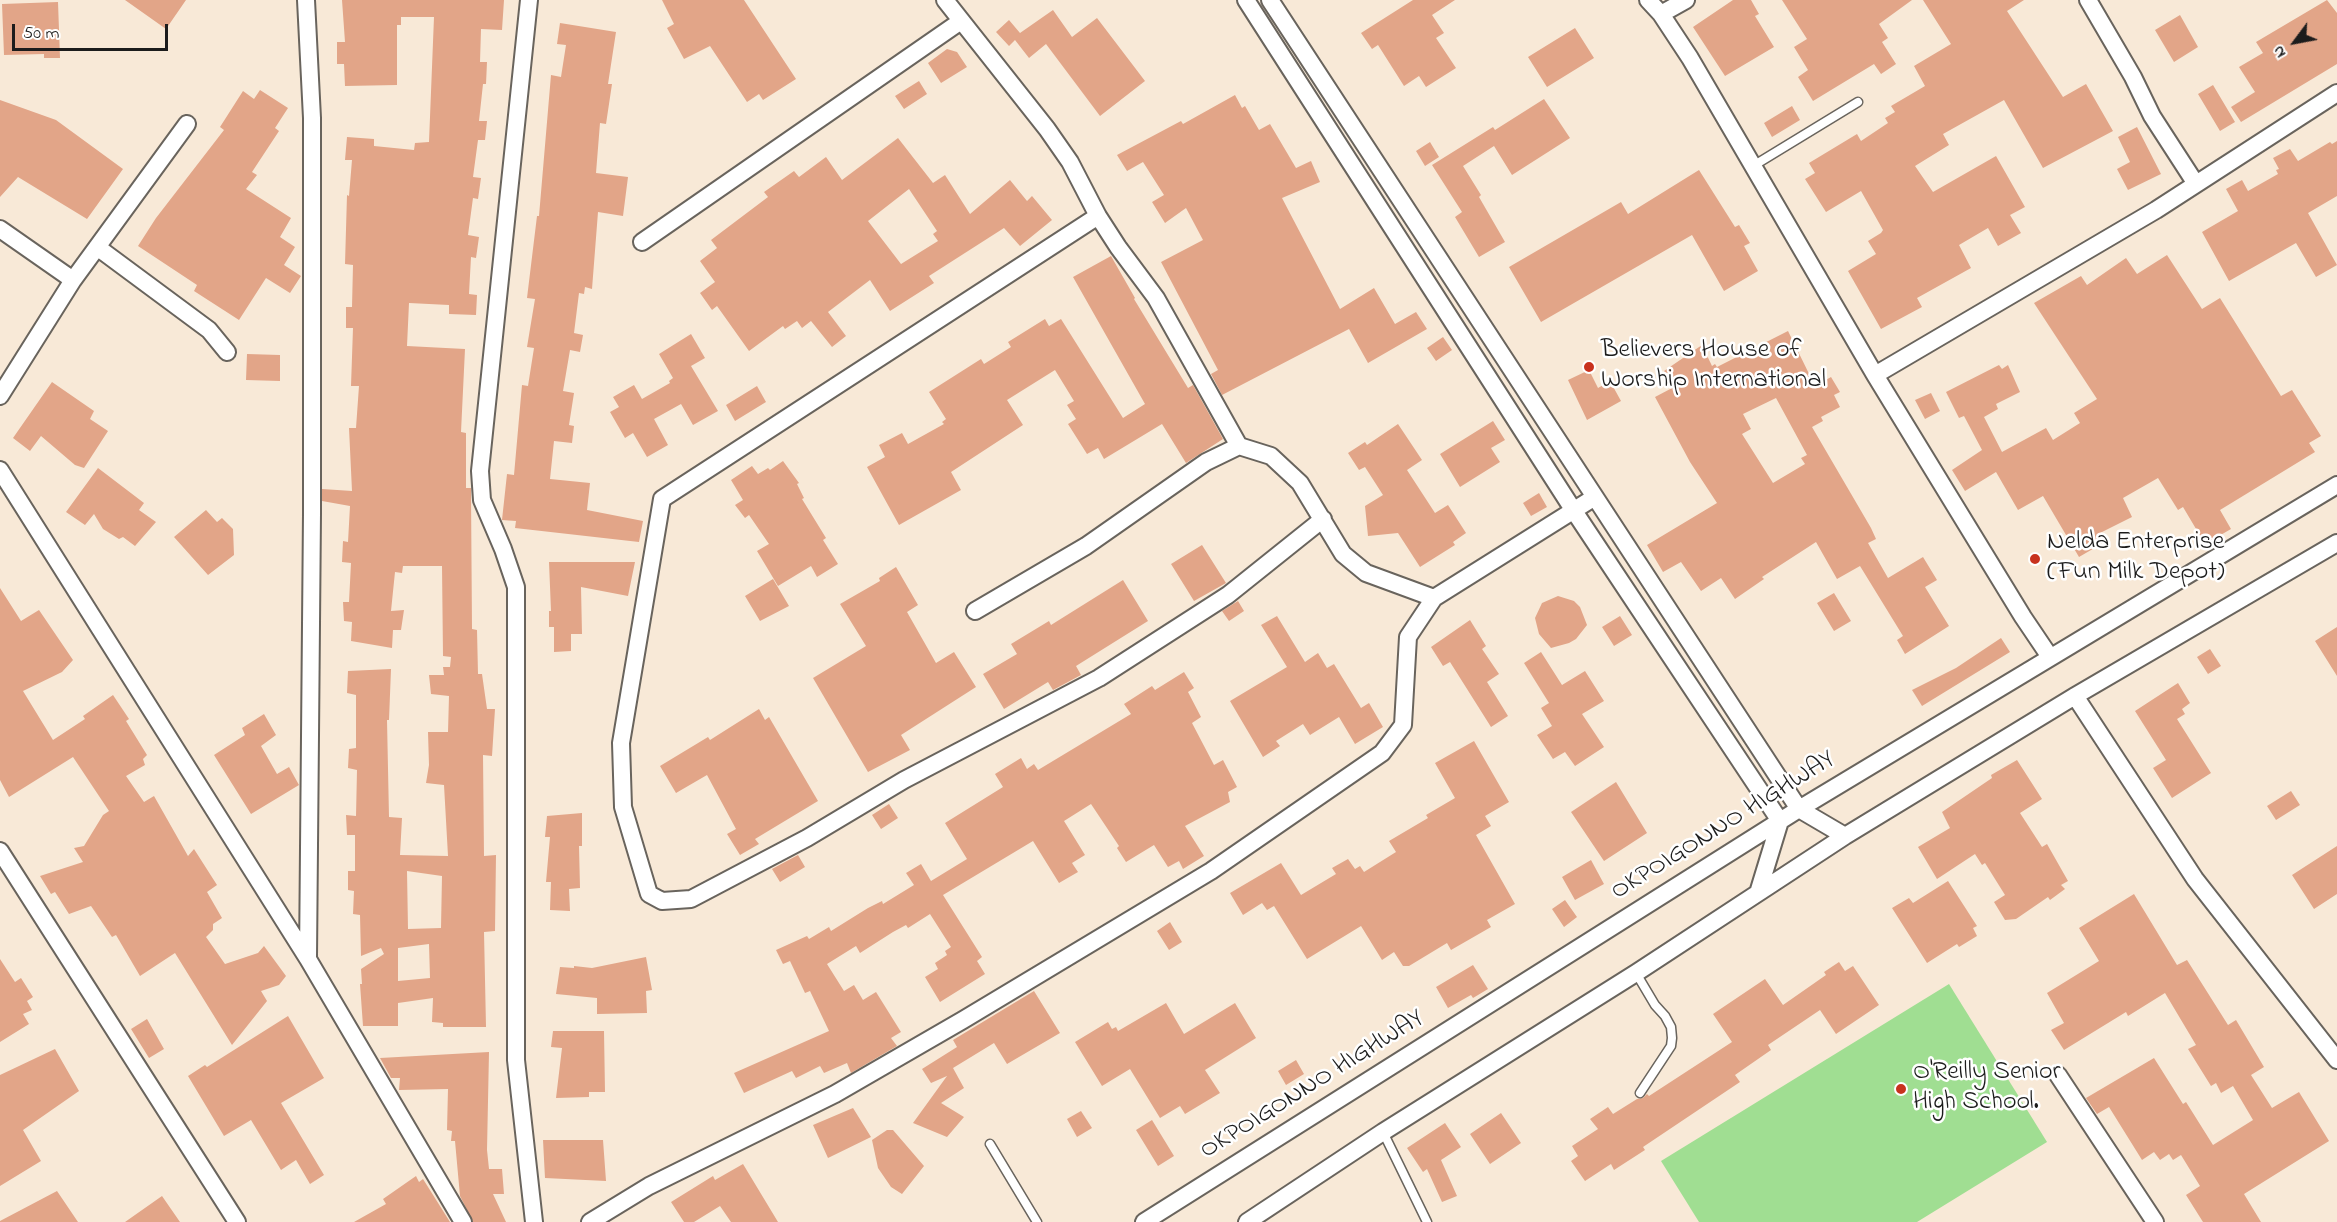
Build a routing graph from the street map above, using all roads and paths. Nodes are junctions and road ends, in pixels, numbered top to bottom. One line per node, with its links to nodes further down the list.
1 (306, 0): 40 (street)
2 (529, 0): 49 (street)
3 (945, 0): 10 (street)
4 (1246, 0): 28 (street)
5 (1270, 0): 27 (street)
6 (1648, 0): 9 (street)
7 (1686, 0): 9 (street)
8 (2088, 0): 15 (street)
9 (1661, 14): 14 (street)
10 (961, 21): 16 (street); 18 (street)
11 (2337, 93): 15 (street)
12 (1858, 102): 14 (lane)
13 (187, 124): 19 (street)
14 (1753, 166): 22 (street)
15 (2196, 184): 22 (street)
16 (1098, 216): 24 (street); 29 (street)
17 (0, 229): 20 (street)
18 (642, 242)
19 (97, 247): 20 (street); 21 (street)
20 (73, 280): 23 (street)
21 (227, 352)
22 (1875, 375): 33 (street)
23 (0, 396)
24 (1239, 446): 29 (street); 32 (street)
25 (0, 470): 40 (street)
26 (2337, 485): 33 (street, OKPOIGONNO HIGHWAY)
27 (1595, 497): 28 (street); 35 (street)
28 (1574, 511): 31 (street); 36 (street)
29 (1323, 519): 31 (street)
30 (2337, 543): 34 (street)
31 (1434, 598): 50 (street)
32 (975, 611)
33 (2050, 657): 35 (street, OKPOIGONNO HIGHWAY)
34 (2075, 696): 37 (street); 42 (street)
35 (1799, 809): 36 (street, OKPOIGONNO HIGHWAY); 37 (street)
36 (1780, 821): 39 (street); 52 (street, OKPOIGONNO HIGHWAY)
37 (1845, 836): 39 (street)
38 (0, 852): 47 (street)
39 (1758, 893): 41 (street)
40 (308, 959): 48 (street)
41 (1636, 973): 44 (lane); 45 (street)
42 (2337, 1060)
43 (2058, 1075): 55 (street)
44 (1640, 1093)
45 (1383, 1132): 53 (street); 54 (lane)
46 (990, 1144): 51 (lane)
47 (237, 1222)
48 (463, 1222)
49 (534, 1222)
50 (590, 1222)
51 (1037, 1222)
52 (1144, 1222)
53 (1247, 1222)
54 (1427, 1222)
55 (2155, 1222)

